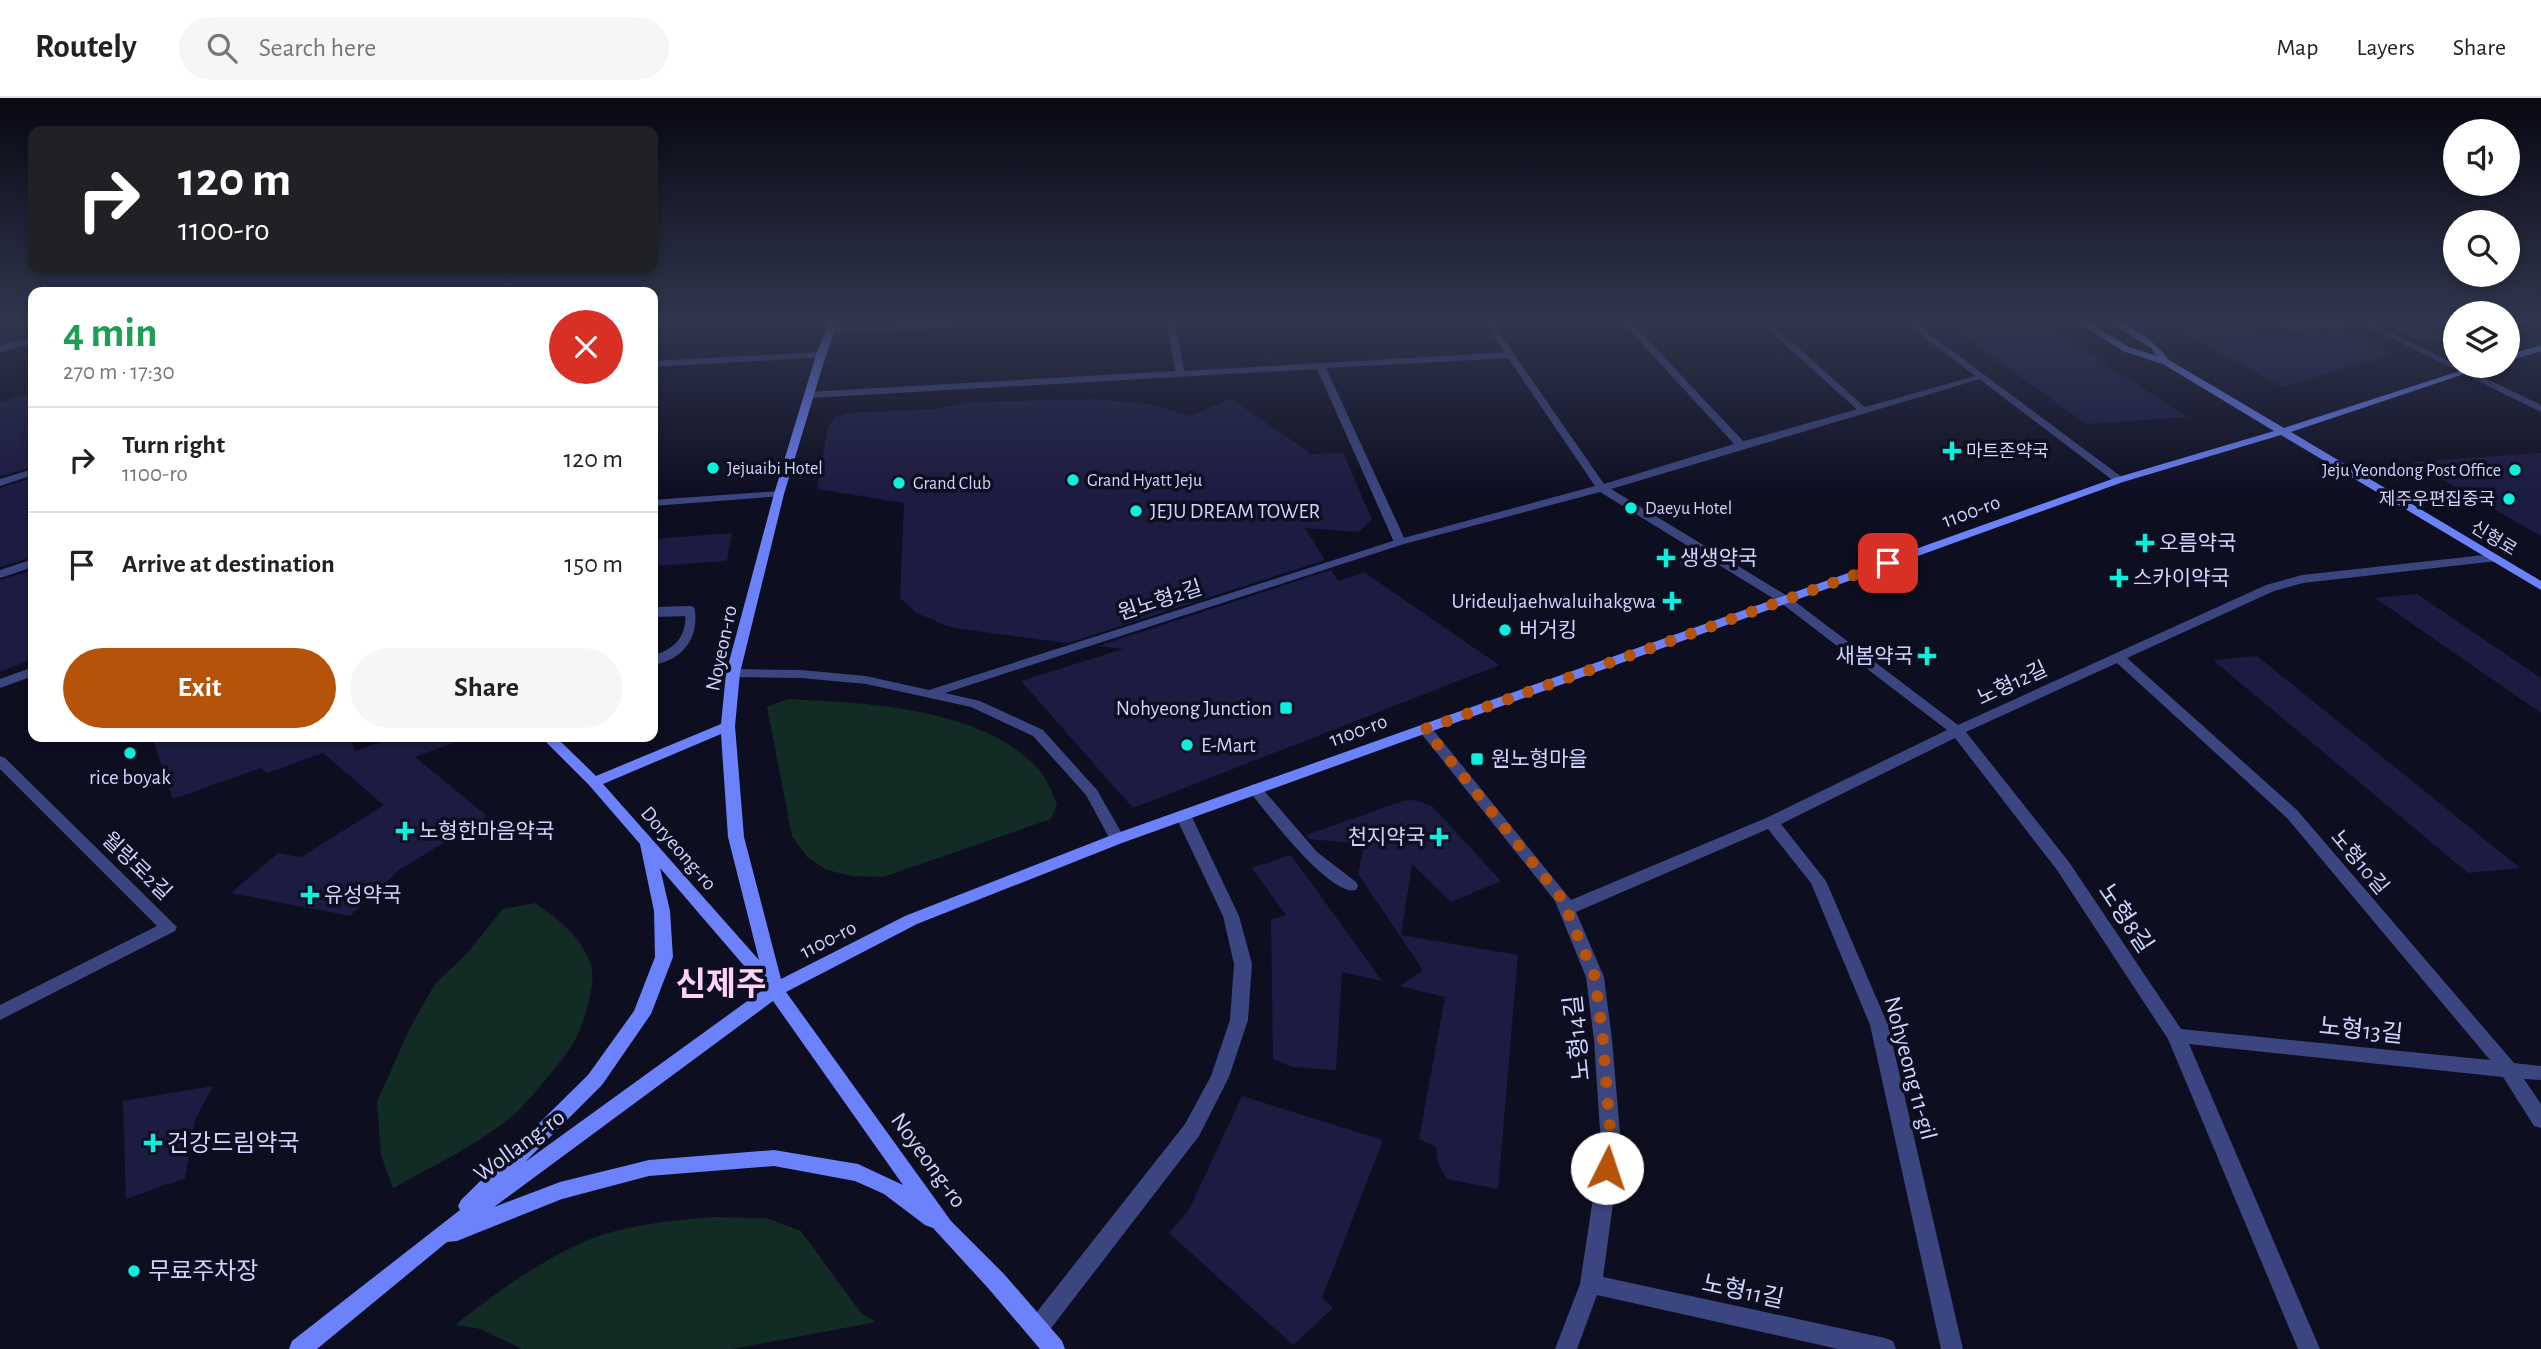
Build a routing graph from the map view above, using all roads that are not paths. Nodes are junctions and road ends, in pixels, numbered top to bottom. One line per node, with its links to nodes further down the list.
1 (814, 379): 12 (main road, Noyeon-ro)
2 (1072, 379): 12 (street)
3 (1326, 379): 23 (street)
4 (1528, 379): 20 (street)
5 (1680, 379): 16 (street)
6 (1829, 379): 14 (street)
7 (1974, 379): 14 (street, 원노형2길)
8 (1985, 379): 18 (street)
9 (2196, 379): 15 (main road, 신형로)
10 (2442, 379): 15 (main road, 1100-ro)
11 (2480, 379): 13 (street)
12 (809, 395): 21 (main road, Noyeon-ro)
13 (2541, 409)
14 (1864, 411): 16 (street, 원노형2길)
15 (2285, 431): 18 (main road, 1100-ro); 24 (main road, 신형로)
16 (1741, 445): 20 (street, 원노형2길)
17 (28, 474): 19 (street)
18 (2119, 480): 28 (main road, 1100-ro)
19 (0, 484)
20 (1602, 488): 23 (street, 원노형2길); 28 (street, 노형8길)
21 (779, 494): 22 (street); 33 (main road, Noyeon-ro)
22 (658, 503)
23 (1400, 542): 35 (street, 원노형2길)
24 (2493, 558): 27 (main road, 신형로); 30 (street, 노형12길)
25 (28, 565): 26 (street)
26 (0, 574)
27 (2541, 586)
28 (1785, 600): 37 (main road, 1100-ro); 38 (street, 노형8길)
29 (658, 612): 31 (lane)
30 (2118, 656): 38 (street, 노형12길); 52 (street, 노형10길)
31 (658, 660)
32 (28, 673): 34 (street)
33 (733, 673): 35 (street); 36 (main road, Noyeon-ro)
34 (0, 684)
35 (933, 693): 45 (street)
36 (728, 726): 41 (main road); 49 (main road, Noyeon-ro)
37 (1425, 729): 42 (main road, 1100-ro); 48 (street, 노형14길)
38 (1957, 731): 44 (street, 노형12길); 51 (street, 노형8길)
39 (553, 742): 41 (main road, Doryeong-ro)
40 (0, 761): 50 (street, 월랑로2길)
41 (594, 782): 46 (main road, Doryeong-ro)
42 (1255, 789): 43 (main road, 1100-ro); 47 (street)
43 (1183, 815): 45 (main road, 1100-ro); 58 (street)
44 (1770, 822): 48 (street, 노형12길); 63 (street, Nohyeong 11-gil)
45 (1117, 839): 49 (main road, 1100-ro)
46 (647, 844): 49 (main road, Doryeong-ro); 56 (main road)
47 (1350, 886)
48 (1566, 909): 57 (street, 노형14길)
49 (775, 990): 55 (main road, Noyeong-ro); 56 (main road, Wollang-ro)
50 (0, 1013)
51 (2176, 1036): 52 (street, 노형13길); 64 (street, 노형8길)
52 (2508, 1069): 53 (street, 노형13길); 54 (street, 노형10길)
53 (2541, 1073)
54 (2541, 1120)
55 (944, 1227): 56 (main road); 58 (main road, Noyeong-ro)
56 (433, 1241): 59 (main road, Wollang-ro)
57 (1591, 1284): 61 (street, 노형14길); 62 (street, 노형11길)
58 (1037, 1329): 60 (main road, Noyeong-ro)
59 (299, 1349)
60 (1054, 1349)
61 (1566, 1349)
62 (1885, 1349)
63 (1952, 1349)
64 (2309, 1349)

